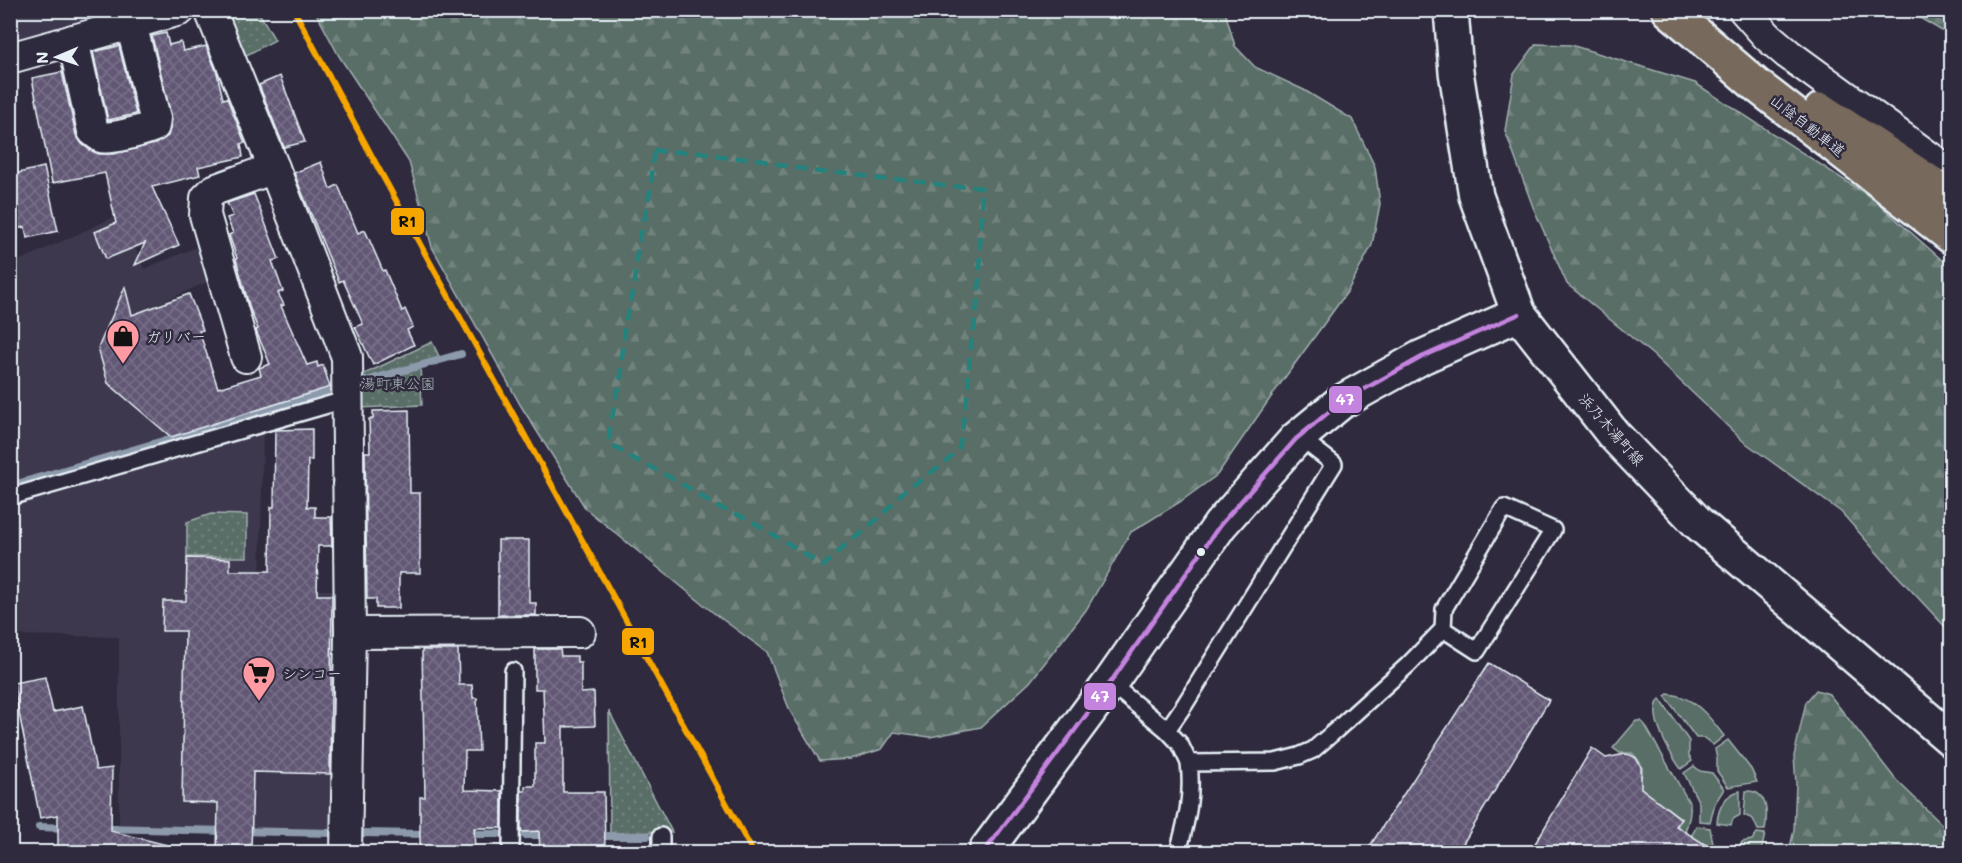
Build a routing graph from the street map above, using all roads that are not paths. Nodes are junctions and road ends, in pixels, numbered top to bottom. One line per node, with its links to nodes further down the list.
1 (180, 10): 7 (street)
2 (210, 10): 11 (street)
3 (1451, 10): 16 (main road, 浜乃木湯町線)
4 (1669, 10): 15 (highway, 山陰自動車道)
5 (1692, 10): 10 (highway, 山陰自動車道)
6 (1744, 10): 12 (street)
7 (131, 24): 8 (street); 8 (street)
8 (74, 40): 9 (street)
9 (10, 58)
10 (1764, 73): 13 (highway); 14 (highway, 山陰自動車道)
11 (274, 168): 17 (street); 18 (street)
12 (1952, 172)
13 (1952, 197)
14 (1952, 218)
15 (1952, 237)
16 (1519, 314): 19 (main road); 27 (main road, 浜乃木湯町線)
17 (246, 357)
18 (348, 399): 20 (lane); 23 (street)
19 (1302, 434): 25 (main road); 26 (lane)
20 (10, 497)
21 (1443, 629): 21 (lane); 28 (lane)
22 (580, 632): 23 (street)
23 (350, 633): 31 (street)
24 (513, 671): 32 (lane)
25 (1110, 683): 26 (lane); 30 (main road)
26 (1167, 730): 28 (lane)
27 (1952, 740)
28 (1189, 763): 34 (lane)
29 (661, 836): 33 (lane)
30 (987, 851)
31 (346, 852)
32 (512, 852)
33 (661, 852)
34 (1178, 852)

